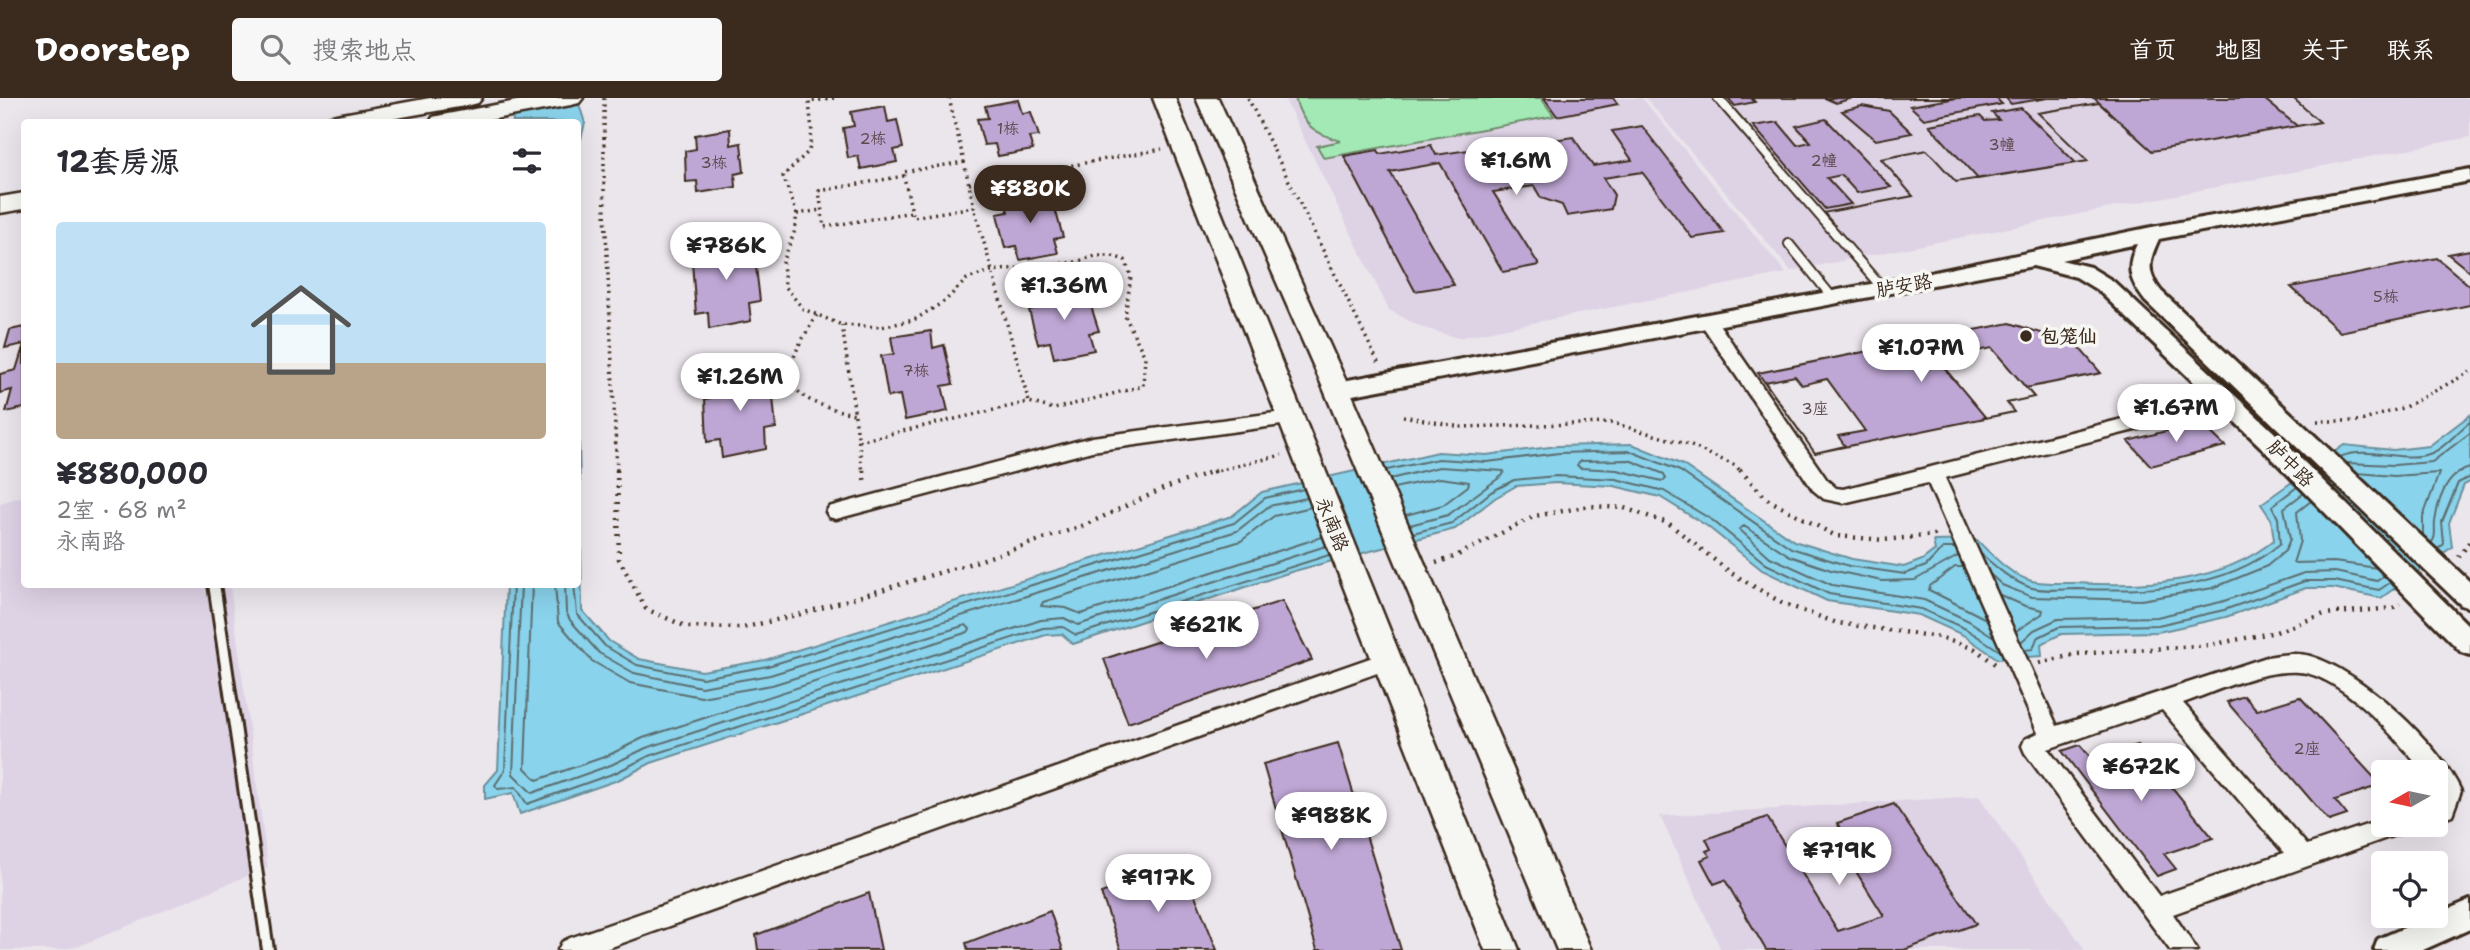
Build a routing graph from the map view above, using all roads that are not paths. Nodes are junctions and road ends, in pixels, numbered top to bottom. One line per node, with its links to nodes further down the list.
1 (470, 98): 6 (main road)
2 (571, 98): 7 (main road)
3 (1164, 98): 21 (main road, 永南路)
4 (1207, 98): 19 (main road)
5 (1718, 98): 16 (lane)
6 (354, 119)
7 (458, 119)
8 (2470, 175): 13 (street, 胪安路)
9 (21, 180): 10 (main road)
10 (0, 184)
11 (21, 202): 12 (main road)
12 (0, 205)
13 (2152, 234): 15 (street, 胪安路); 25 (street, 胪中路)
14 (1789, 244): 17 (lane)
15 (2030, 260): 16 (street, 胪安路); 20 (street, 胪中路)
16 (1883, 289): 17 (street, 胪安路)
17 (1832, 298): 18 (street, 胪安路)
18 (1707, 321): 19 (street, 胪安路); 22 (street)
19 (1337, 390): 38 (main road)
20 (2226, 400): 22 (street); 26 (street, 胪中路)
21 (1290, 418): 23 (street); 27 (main road, 永南路)
22 (1934, 474): 29 (street)
23 (836, 512)
24 (215, 588): 35 (lane)
25 (2470, 598)
26 (2470, 643)
27 (1387, 661): 36 (street); 37 (main road, 永南路)
28 (2166, 699): 29 (street); 30 (street); 32 (street)
29 (2051, 737): 33 (street)
30 (2429, 760)
31 (2371, 834): 32 (street)
32 (2303, 858): 33 (street)
33 (2155, 909): 39 (street)
34 (2470, 914): 40 (street)
35 (268, 950)
36 (570, 950)
37 (1502, 950)
38 (1574, 950)
39 (2185, 950)
40 (2389, 950)

